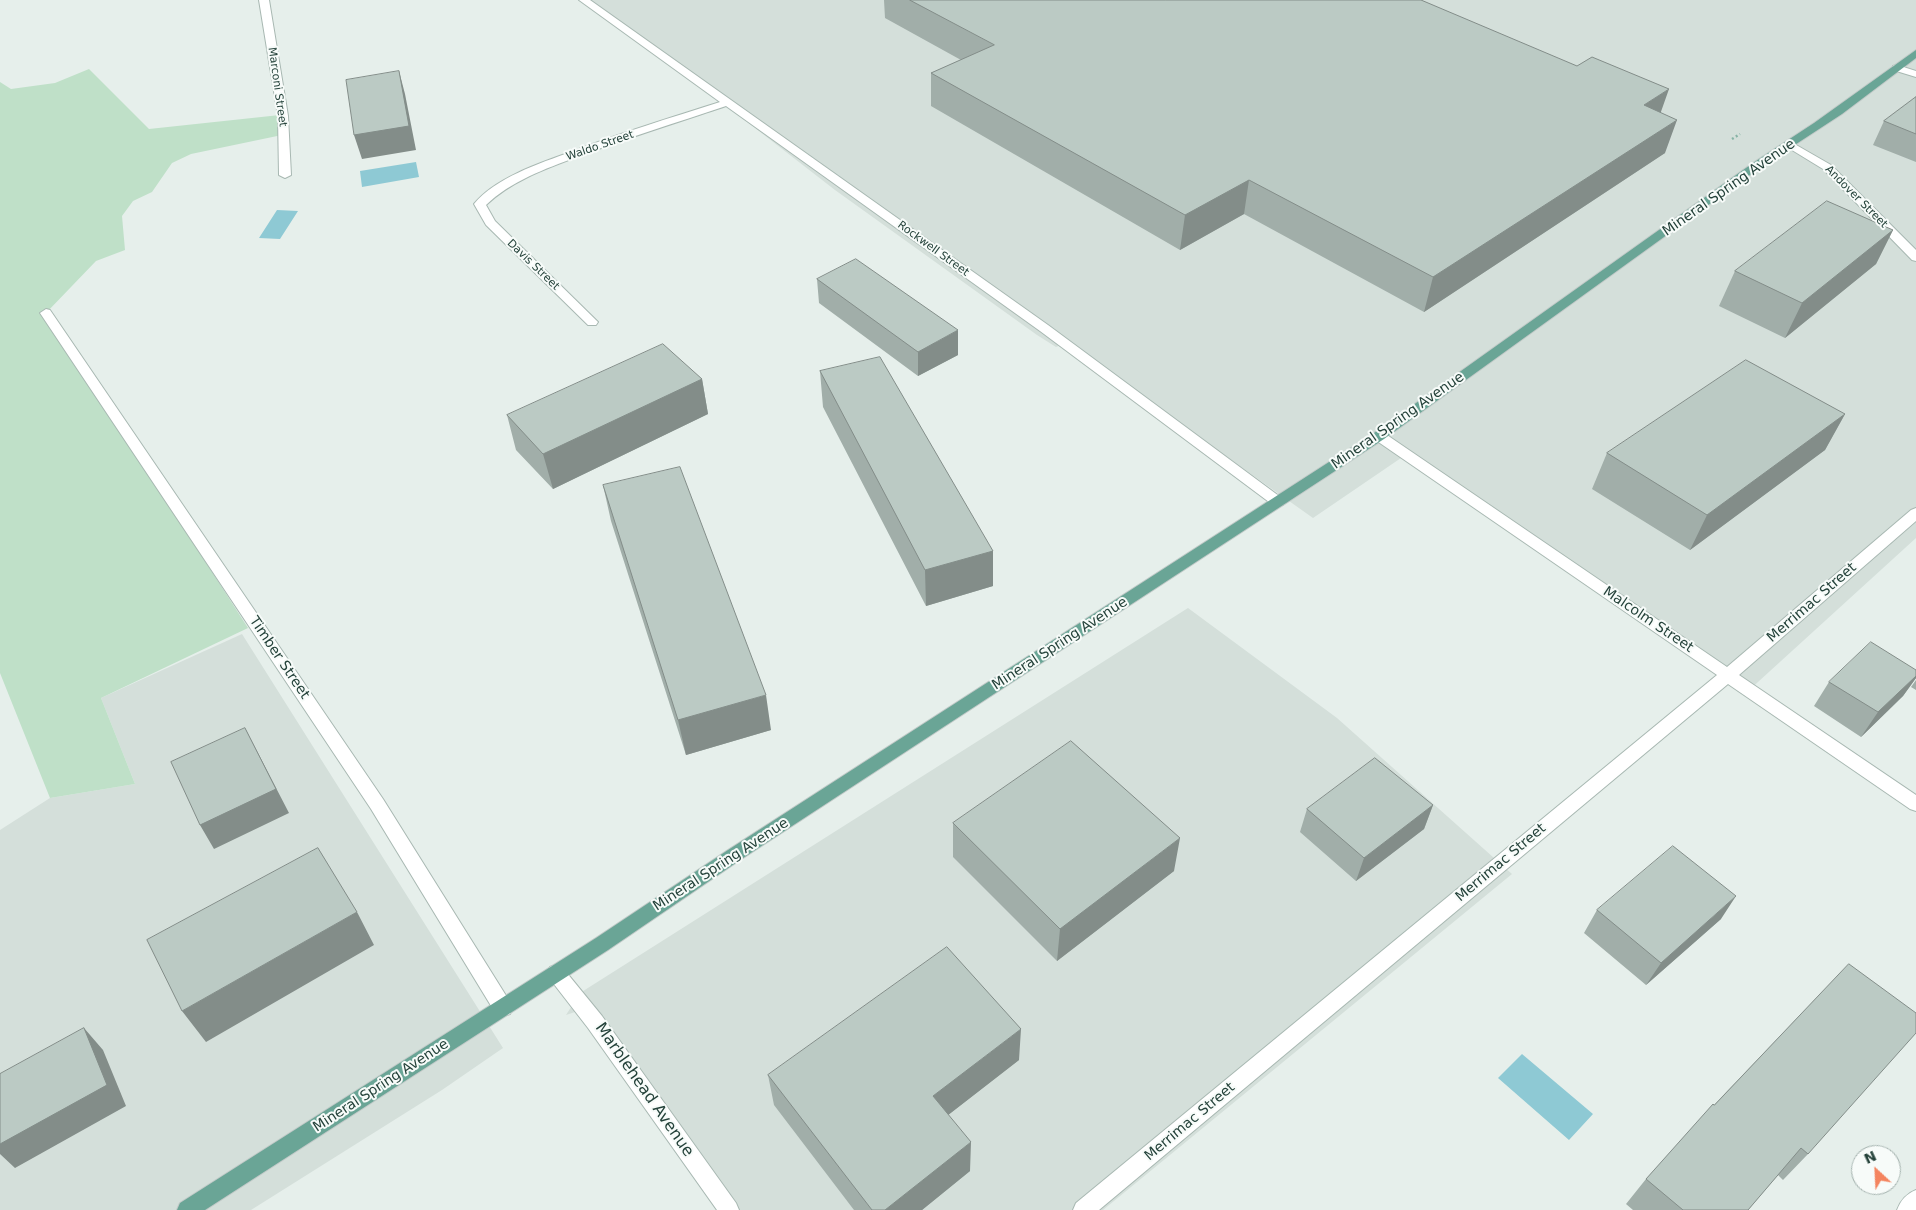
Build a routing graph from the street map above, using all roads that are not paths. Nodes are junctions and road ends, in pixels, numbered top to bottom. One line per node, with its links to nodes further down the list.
1 (264, 0): 8 (street, Marconi Street)
2 (584, 0): 6 (street, Rockwell Street)
3 (1916, 53): 4 (main road, Mineral Spring Avenue)
4 (1897, 68): 5 (street); 7 (main road, Mineral Spring Avenue)
5 (1916, 74)
6 (729, 102): 9 (street, Waldo Street); 14 (street, Rockwell Street)
7 (1791, 145): 10 (street, Andover Street); 13 (main road, Mineral Spring Avenue)
8 (285, 174)
9 (480, 204): 12 (street, Davis Street)
10 (1916, 257)
11 (46, 313): 19 (street, Timber Street)
12 (592, 322)
13 (1379, 436): 14 (main road, Mineral Spring Avenue); 16 (street, Malcolm Street)
14 (1278, 502): 18 (main road, Mineral Spring Avenue)
15 (1916, 513): 16 (street, Merrimac Street)
16 (1728, 675): 17 (street, Malcolm Street); 23 (street, Merrimac Street)
17 (1916, 804)
18 (556, 973): 19 (main road, Mineral Spring Avenue); 22 (street, Marblehead Avenue)
19 (503, 1008): 21 (main road, Mineral Spring Avenue)
20 (1916, 1200): 24 (street)
21 (187, 1210)
22 (729, 1210)
23 (1083, 1210)
24 (1907, 1210)

